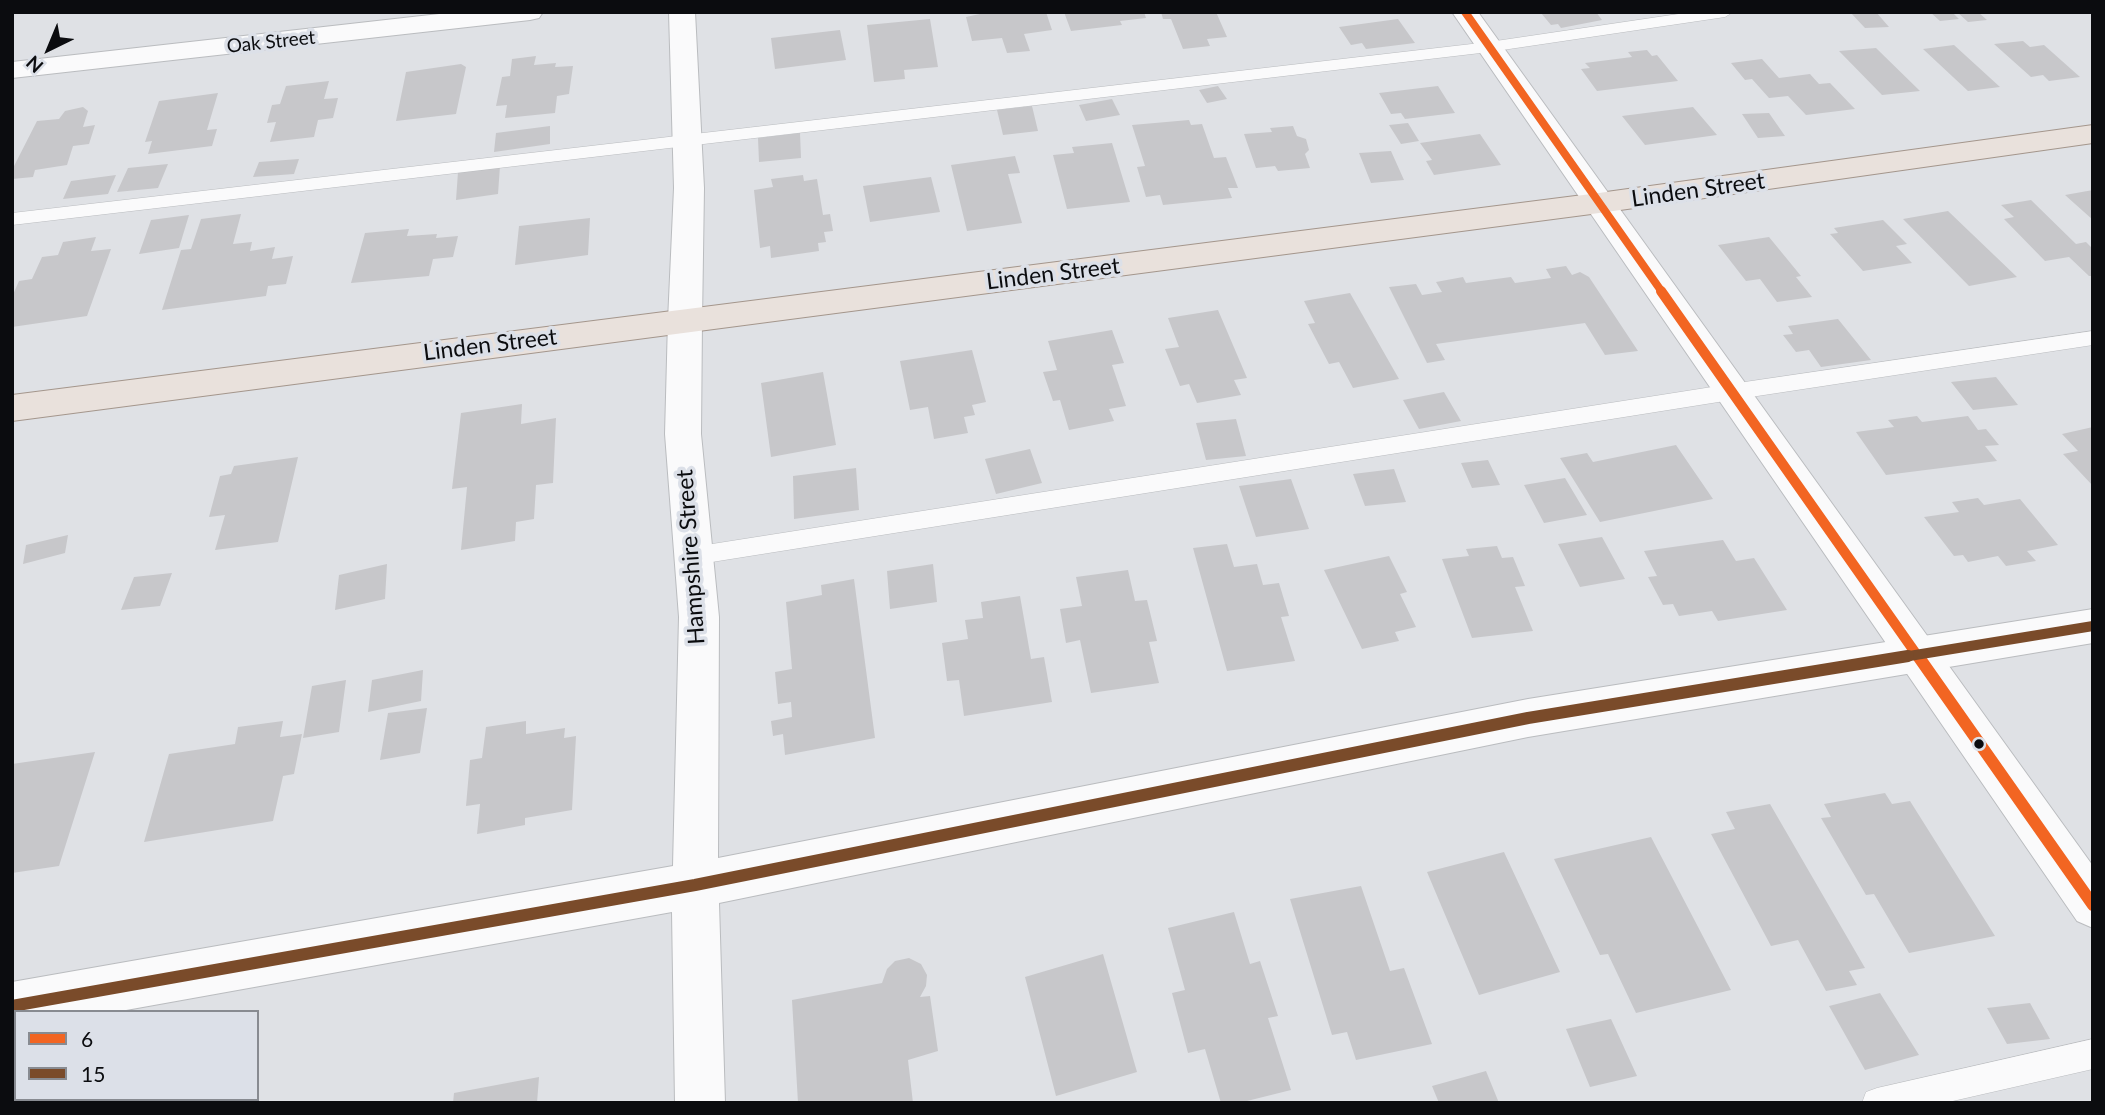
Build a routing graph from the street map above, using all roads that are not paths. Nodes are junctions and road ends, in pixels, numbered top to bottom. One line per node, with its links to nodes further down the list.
1 (530, 12): 6 (street, Oak Street)
2 (681, 12): 8 (street, Hampshire Street)
3 (1465, 12): 5 (street)
4 (1725, 12): 5 (lane)
5 (1489, 47): 8 (lane); 9 (street)
6 (12, 71)
7 (2093, 134): 9 (main road, Linden Street)
8 (687, 140): 10 (lane); 11 (street, Hampshire Street)
9 (1599, 203): 11 (main road, Linden Street); 13 (street)
10 (12, 219)
11 (684, 321): 14 (main road, Linden Street); 15 (street, Hampshire Street)
12 (2093, 338): 13 (lane)
13 (1731, 392): 15 (lane); 17 (street)
14 (12, 408)
15 (693, 556): 18 (street, Hampshire Street)
16 (2093, 626): 17 (street)
17 (1915, 654): 18 (street); 19 (street)
18 (695, 885): 20 (street); 22 (street, Hampshire Street)
19 (2093, 905)
20 (12, 1006)
21 (2093, 1054): 23 (lane)
22 (700, 1103)
23 (1877, 1103)

